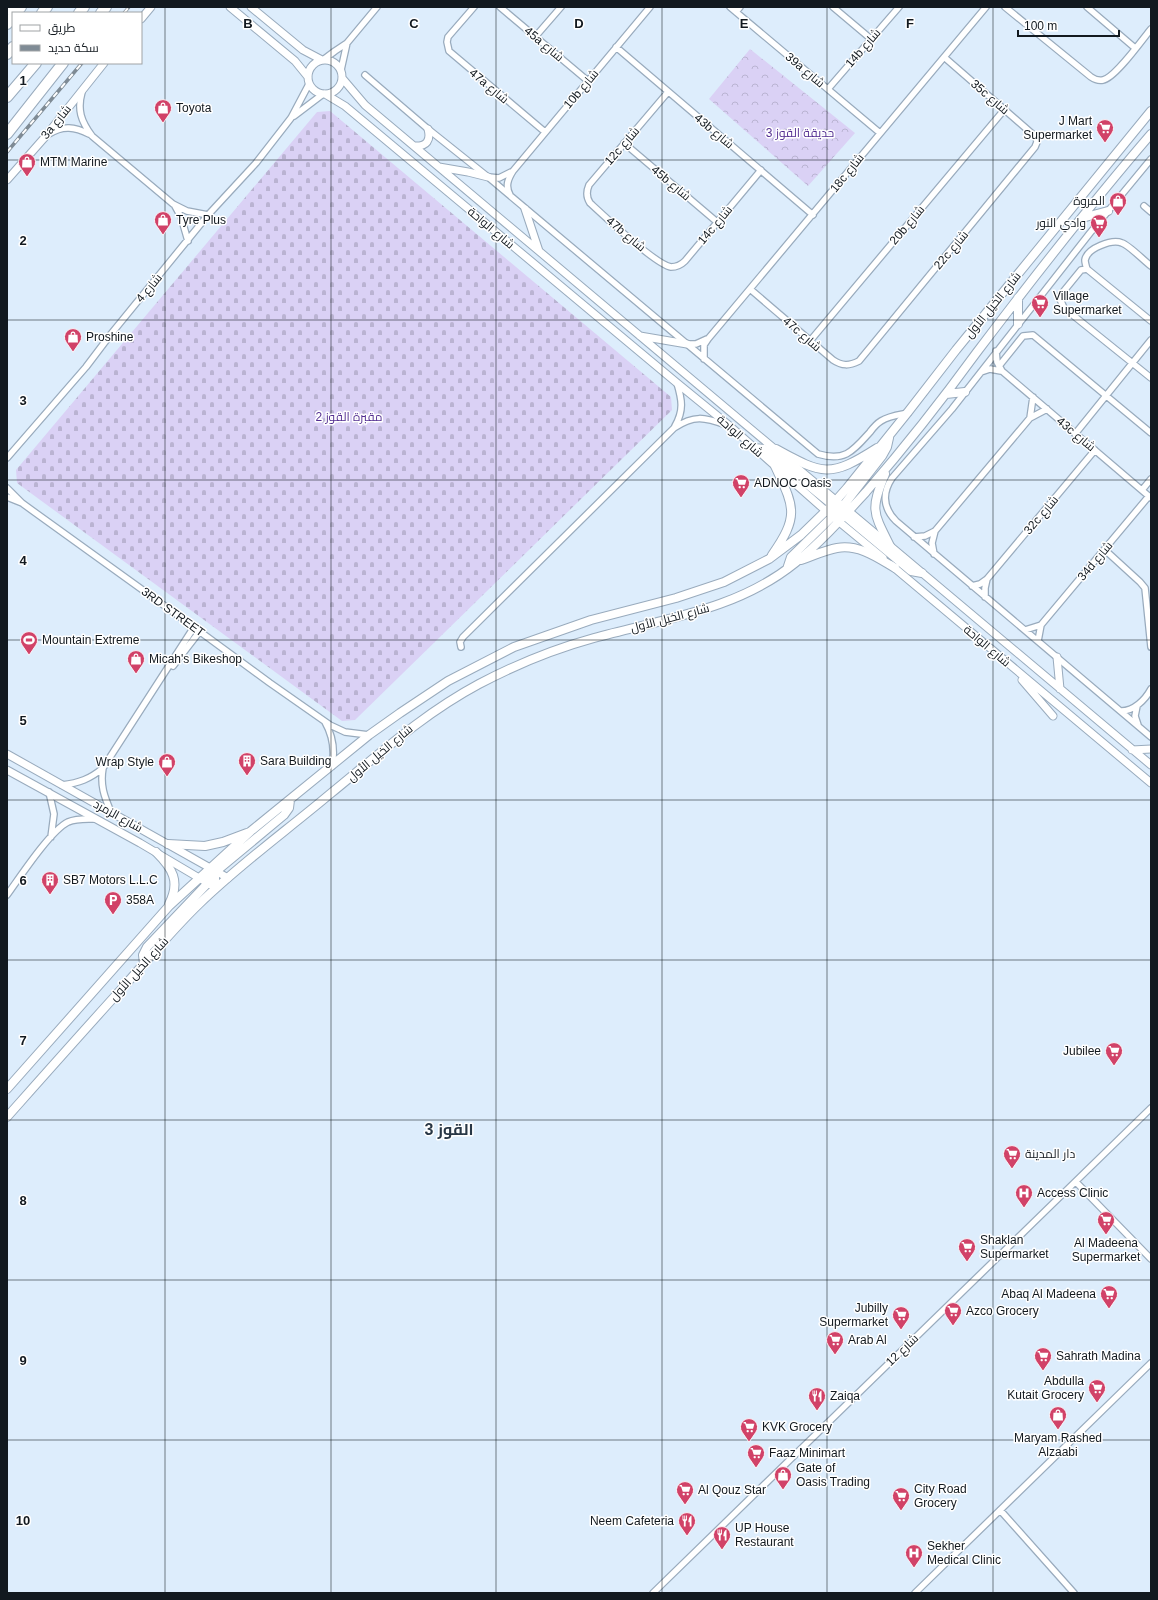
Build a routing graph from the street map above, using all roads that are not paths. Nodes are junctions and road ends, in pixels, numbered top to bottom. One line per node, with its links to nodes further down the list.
1 (10, 7): 17 (highway)
2 (151, 7): 18 (street)
3 (230, 7): 33 (street)
4 (251, 7): 26 (street)
5 (377, 7): 22 (street)
6 (474, 7): 44 (street, 47a شارع)
7 (500, 7): 20 (street, 45a شارع)
8 (561, 7): 20 (street)
9 (650, 7): 23 (street, 10b شارع)
10 (730, 7): 16 (street, 39a شارع)
11 (833, 7): 21 (street)
12 (899, 7): 21 (street, 14b شارع)
13 (986, 7): 25 (street, 18c شارع)
14 (1005, 7): 24 (street)
15 (1087, 7): 24 (street)
16 (738, 9): 36 (street, 39a شارع)
17 (7, 10)
18 (142, 18)
19 (1151, 29): 24 (street)
20 (535, 37): 34 (street, 45a شارع)
21 (871, 40): 36 (street, 14b شارع)
22 (347, 43): 26 (street); 30 (street)
23 (616, 47): 34 (street, 10b شارع); 37 (street, 43b شارع)
24 (1135, 48)
25 (944, 57): 40 (street, 35c شارع); 45 (street, 18c شارع)
26 (323, 60): 30 (street); 33 (street)
27 (35, 64): 39 (highway)
28 (62, 64): 46 (highway)
29 (103, 64): 35 (street, 3a شارع)
30 (340, 70): 32 (street)
31 (365, 75): 43 (street)
32 (342, 78): 38 (street); 52 (street, شارع الواحة)
33 (309, 81): 38 (street); 42 (street, شارع 4)
34 (588, 81): 44 (street, 10b شارع)
35 (84, 88): 48 (street); 49 (street, 3a شارع)
36 (828, 89): 45 (street, 39a شارع)
37 (668, 92): 51 (street, 12c شارع); 55 (street, 43b شارع)
38 (324, 94): 42 (street, شارع 4); 91 (street, شارع الواحة)
39 (7, 97)
40 (1004, 110): 50 (street, 35c شارع); 82 (street, 20b شارع)
41 (1151, 111): 97 (main road, شارع الخيل الأول)
42 (291, 118): 66 (street, شارع 4)
43 (428, 129): 52 (street); 57 (street)
44 (545, 132): 56 (street, 10b شارع)
45 (880, 133): 67 (street, 18c شارع)
46 (7, 134)
47 (1151, 134): 68 (main road, شارع الخيل الأول)
48 (92, 136): 49 (street); 61 (street)
49 (45, 137): 58 (street, 3a شارع)
50 (1036, 137): 86 (street, 22c شارع)
51 (624, 143): 60 (street, 12c شارع); 69 (street, 45b شارع)
52 (414, 146): 54 (street, شارع الواحة)
53 (1151, 159): 64 (street)
54 (438, 167): 57 (street); 71 (street, شارع الواحة)
55 (760, 170): 67 (street, 43b شارع); 69 (street, 14c شارع)
56 (513, 171): 57 (street); 59 (street, 10b شارع)
57 (488, 177): 59 (street)
58 (7, 180)
59 (512, 197): 63 (street)
60 (590, 203): 72 (street, 47b شارع)
61 (173, 204): 66 (street); 70 (street)
62 (1144, 206): 65 (street)
63 (525, 209): 71 (street); 83 (street)
64 (1108, 212): 68 (main road); 78 (street)
65 (1151, 212)
66 (208, 215): 70 (street, شارع 4)
67 (813, 215): 75 (street, 18c شارع)
68 (1082, 218): 76 (main road, شارع الخيل الأول)
69 (717, 222): 72 (street, 14c شارع)
70 (188, 241): 108 (street, شارع 4)
71 (539, 252): 79 (street, شارع الواحة)
72 (663, 263)
73 (1151, 266): 74 (street)
74 (1087, 269): 77 (street); 87 (street)
75 (750, 289): 80 (street, 18c شارع); 82 (street, 47c شارع)
76 (1018, 298): 78 (main road); 93 (main road, شارع الخيل الأول)
77 (1151, 321)
78 (1018, 324): 84 (street)
79 (640, 336): 83 (street); 106 (street, شارع الواحة)
80 (708, 339): 83 (street); 85 (street, 18c شارع)
81 (1151, 340): 87 (street)
82 (810, 341): 86 (street, 47c شارع)
83 (687, 344): 85 (street)
84 (996, 351): 88 (street); 89 (street)
85 (704, 359): 97 (street)
86 (859, 360)
87 (1132, 363): 90 (street); 94 (street)
88 (1000, 369): 89 (street); 94 (street); 95 (street, 43c شارع)
89 (979, 373): 92 (street)
90 (1151, 378)
91 (676, 383): 99 (street, شارع الواحة); 100 (street)
92 (965, 392): 93 (main road); 119 (street)
93 (946, 394): 110 (main road, شارع الخيل الأول)
94 (1106, 396): 101 (street); 102 (street)
95 (1033, 398): 96 (street, 43c شارع); 98 (street)
96 (1046, 409): 98 (street); 102 (street, 43c شارع)
97 (908, 412): 103 (main road, شارع الخيل الأول)
98 (1030, 418): 118 (street)
99 (731, 427): 100 (street); 105 (street, شارع الواحة)
100 (674, 428): 136 (street)
101 (1151, 433)
102 (1076, 434): 107 (street, 43c شارع)
103 (889, 437): 104 (main road, شارع الخيل الأول); 117 (main road)
104 (882, 445): 106 (main road); 117 (main road, شارع الخيل الأول)
105 (755, 448): 109 (street, شارع الواحة); 117 (main road)
106 (776, 449): 117 (street, شارع الواحة)
107 (1095, 450): 113 (street, 43c شارع); 128 (street, 32c شارع)
108 (7, 458)
109 (775, 466): 117 (street, شارع الواحة); 123 (main road)
110 (887, 467): 117 (main road, شارع الخيل الأول); 120 (main road)
111 (1151, 479): 113 (street)
112 (7, 488): 116 (street)
113 (1142, 490): 115 (street, 43c شارع)
114 (7, 496): 116 (street)
115 (1150, 497): 121 (street, 34d شارع)
116 (22, 503): 132 (street, 3RD STREET)
117 (838, 511): 120 (street, شارع الواحة); 123 (main road, شارع الخيل الأول); 124 (main road, شارع الخيل الأول); 125 (street, شارع الواحة); 126 (main road); 127 (main road)
118 (935, 531): 119 (street); 122 (street)
119 (914, 537): 122 (street)
120 (890, 546): 127 (street, شارع الواحة)
121 (1104, 550): 131 (street, 34d شارع); 137 (street)
122 (934, 555): 129 (street)
123 (769, 559): 148 (main road, شارع الخيل الأول)
124 (797, 562): 125 (main road); 126 (main road, شارع الخيل الأول)
125 (895, 568): 139 (street, شارع الواحة)
126 (787, 569): 169 (main road, شارع الخيل الأول)
127 (922, 573): 141 (street, شارع الواحة)
128 (987, 579): 129 (street, 32c شارع); 130 (street)
129 (972, 586): 130 (street)
130 (985, 597): 133 (street)
131 (1041, 625): 133 (street); 135 (street, 34d شارع)
132 (194, 627): 134 (street, 3RD STREET); 140 (street)
133 (1025, 630): 135 (street)
134 (200, 631): 140 (street); 146 (street, 3RD STREET)
135 (1038, 641): 138 (street)
136 (461, 647)
137 (1151, 647)
138 (1057, 657): 141 (street); 144 (street)
139 (1008, 663): 145 (street); 157 (street, شارع الواحة)
140 (166, 672): 154 (street)
141 (1060, 689): 151 (street, شارع الواحة)
142 (1151, 689): 143 (street)
143 (1137, 706): 144 (street); 147 (street)
144 (1121, 711): 147 (street)
145 (1053, 716)
146 (324, 720): 148 (street, 3RD STREET); 155 (street)
147 (1138, 726): 149 (street)
148 (369, 736): 155 (main road, شارع الخيل الأول)
149 (1151, 737)
150 (1151, 749): 151 (street)
151 (1132, 750): 153 (street, شارع الواحة)
152 (7, 754): 158 (street, شارع الزمرد)
153 (1151, 765)
154 (103, 768): 158 (street); 161 (street)
155 (331, 768): 160 (main road, شارع الخيل الأول)
156 (7, 770): 159 (street, شارع الزمرد)
157 (1151, 783)
158 (62, 786): 161 (street, شارع الزمرد)
159 (49, 792): 162 (street, شارع الزمرد); 164 (street)
160 (290, 800): 163 (main road, شارع الخيل الأول); 167 (main road)
161 (111, 812): 165 (street, شارع الزمرد)
162 (98, 819): 164 (street); 166 (street, شارع الزمرد)
163 (251, 831): 165 (main road); 167 (main road, شارع الخيل الأول)
164 (51, 837): 172 (street)
165 (168, 844): 167 (street, شارع الزمرد)
166 (156, 852): 168 (street, شارع الزمرد); 173 (main road)
167 (214, 870): 168 (main road, شارع الخيل الأول); 169 (street, شارع الزمرد); 170 (main road); 171 (main road)
168 (199, 878): 170 (street, شارع الزمرد); 173 (main road, شارع الخيل الأول)
169 (228, 878): 171 (main road, شارع الخيل الأول)
170 (207, 882): 171 (street, شارع الزمرد); 174 (main road)
171 (216, 888): 174 (main road, شارع الخيل الأول)
172 (7, 895)
173 (168, 906): 175 (main road, شارع الخيل الأول)
174 (144, 964): 177 (main road, شارع الخيل الأول)
175 (7, 1089)
176 (1151, 1108): 178 (street, شارع 12)
177 (7, 1116)
178 (1076, 1182): 179 (street); 182 (street, شارع 12)
179 (1151, 1259)
180 (1151, 1363): 181 (street)
181 (1000, 1510): 183 (street); 184 (street)
182 (653, 1593)
183 (915, 1593)
184 (1074, 1593)

